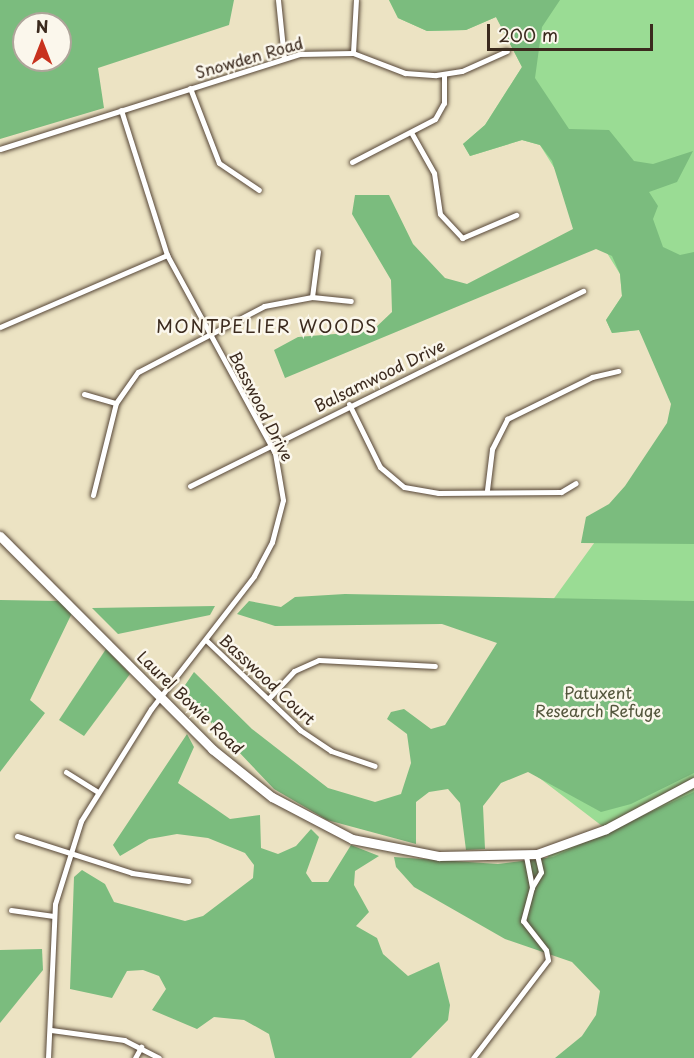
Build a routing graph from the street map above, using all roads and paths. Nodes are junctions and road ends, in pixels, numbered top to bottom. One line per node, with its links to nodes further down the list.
1 (278, 0): 5 (street)
2 (356, 0): 4 (street)
3 (507, 51): 6 (street, Snowden Road)
4 (353, 53): 5 (street, Snowden Road); 6 (street, Snowden Road)
5 (284, 58): 7 (street, Snowden Road)
6 (444, 75): 9 (street)
7 (190, 88): 8 (street, Snowden Road); 12 (street)
8 (121, 110): 10 (street, Snowden Road); 15 (street, Basswood Drive)
9 (412, 134): 11 (street); 13 (street)
10 (0, 148)
11 (352, 162)
12 (259, 190)
13 (516, 215)
14 (318, 251): 17 (street)
15 (167, 255): 19 (street); 20 (street, Basswood Drive)
16 (583, 291): 24 (street, Balsamwood Drive)
17 (312, 297): 18 (street); 20 (street)
18 (351, 301)
19 (0, 327)
20 (209, 334): 23 (street); 25 (street, Basswood Drive)
21 (618, 371): 28 (street)
22 (84, 394): 23 (street)
23 (116, 403): 29 (street)
24 (349, 404): 25 (street, Balsamwood Drive); 28 (street)
25 (269, 443): 27 (street, Balsamwood Drive); 31 (street, Basswood Drive)
26 (576, 483): 28 (street)
27 (190, 486)
28 (487, 490)
29 (93, 495)
30 (0, 536): 33 (main road, Laurel Bowie Road)
31 (207, 641): 33 (street, Basswood Drive); 34 (street, Basswood Court)
32 (435, 666): 34 (street)
33 (162, 697): 38 (street, Basswood Drive); 42 (main road, Laurel Bowie Road)
34 (268, 699): 35 (street, Basswood Court)
35 (375, 766)
36 (66, 772): 38 (street)
37 (694, 782): 41 (main road, Laurel Bowie Road)
38 (97, 791): 40 (street, Basswood Drive)
39 (16, 836): 40 (street)
40 (69, 852): 43 (street); 46 (street, Basswood Drive)
41 (537, 854): 42 (main road, Laurel Bowie Road); 44 (street)
42 (526, 856): 44 (street)
43 (188, 880)
44 (532, 887): 52 (street)
45 (11, 910): 46 (street)
46 (54, 916): 47 (street, Basswood Drive)
47 (51, 1030): 48 (street); 49 (street, Basswood Drive)
48 (141, 1047): 50 (street); 51 (street)
49 (48, 1058)
50 (135, 1058)
51 (159, 1058)
52 (473, 1058)

